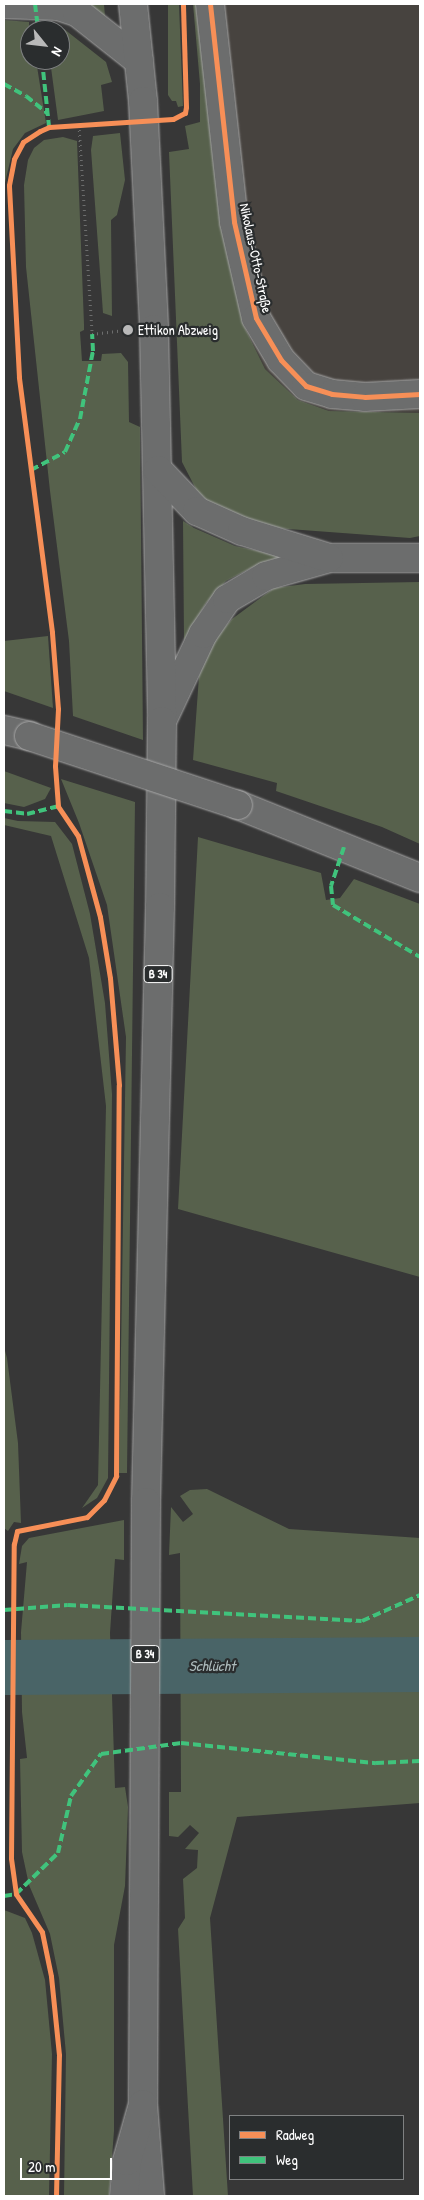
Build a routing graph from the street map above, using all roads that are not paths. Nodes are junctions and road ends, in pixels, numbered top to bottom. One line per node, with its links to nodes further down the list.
1 (4, 4): 4 (main road)
2 (133, 4): 4 (main road, B 34)
3 (210, 4): 5 (main road, Nikolaus-Otto-Straße)
4 (139, 61): 6 (main road, B 34)
5 (420, 394)
6 (158, 470): 7 (main road); 9 (main road, B 34)
7 (329, 558): 8 (main road); 9 (main road)
8 (420, 558)
9 (162, 721): 12 (main road, B 34)
10 (16, 733): 11 (main road, bridge)
11 (420, 878)
12 (142, 2104): 13 (main road); 14 (main road, B 34)
13 (124, 2196)
14 (150, 2196)

